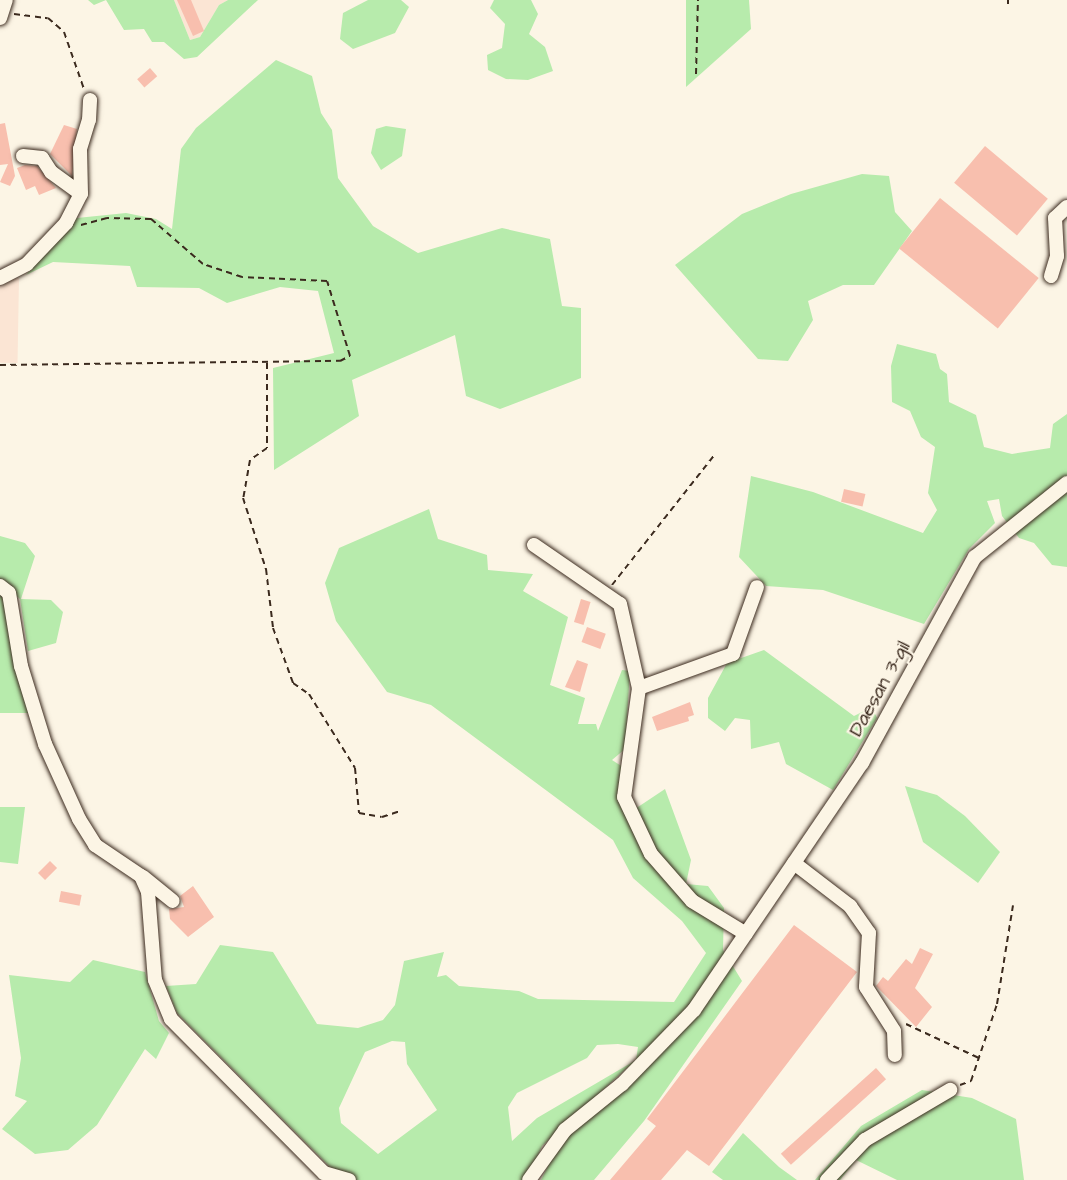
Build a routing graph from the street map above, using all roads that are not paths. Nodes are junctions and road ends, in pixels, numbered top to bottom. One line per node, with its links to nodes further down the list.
1 (6, 0): 2 (street)
2 (0, 17)
3 (90, 100): 5 (street)
4 (24, 156): 5 (street)
5 (81, 194): 8 (street)
6 (1067, 207): 7 (street)
7 (1051, 276)
8 (0, 279)
9 (1067, 483): 14 (street, Daesan 3-gil)
10 (534, 545): 13 (street)
11 (0, 586): 15 (street)
12 (757, 587): 13 (street)
13 (639, 688): 17 (street)
14 (794, 863): 17 (street, Daesan 3-gil); 18 (street)
15 (141, 876): 16 (street); 20 (street)
16 (173, 901)
17 (746, 934): 21 (street, Daesan 3-gil)
18 (895, 1055)
19 (950, 1090): 22 (street)
20 (349, 1180)
21 (529, 1180)
22 (827, 1180)

